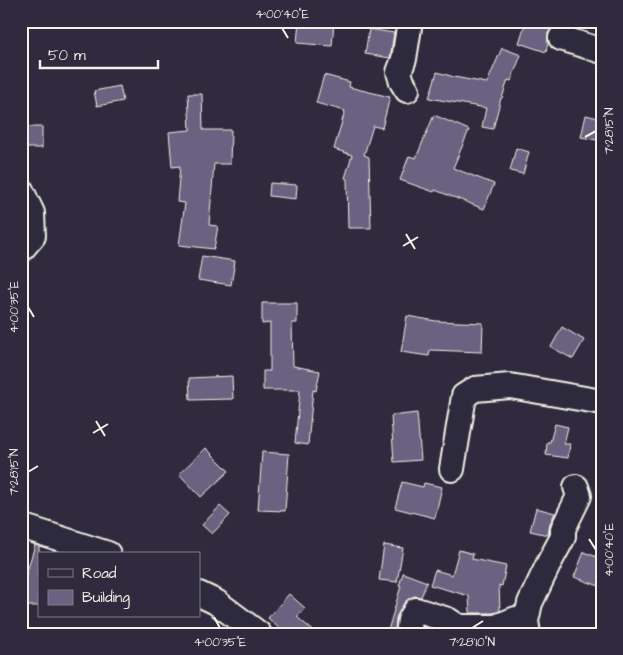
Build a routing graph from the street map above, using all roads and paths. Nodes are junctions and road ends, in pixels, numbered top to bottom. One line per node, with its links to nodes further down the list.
1 (410, 21): 4 (street)
2 (561, 38): 3 (street)
3 (602, 50)
4 (407, 90)
5 (21, 190): 6 (street)
6 (21, 250)
7 (602, 402): 8 (street)
8 (452, 469)
9 (576, 487): 13 (street)
10 (21, 526): 11 (street)
11 (102, 552)
12 (200, 594): 14 (street)
13 (527, 627): 15 (street)
14 (259, 634)
15 (408, 634)

